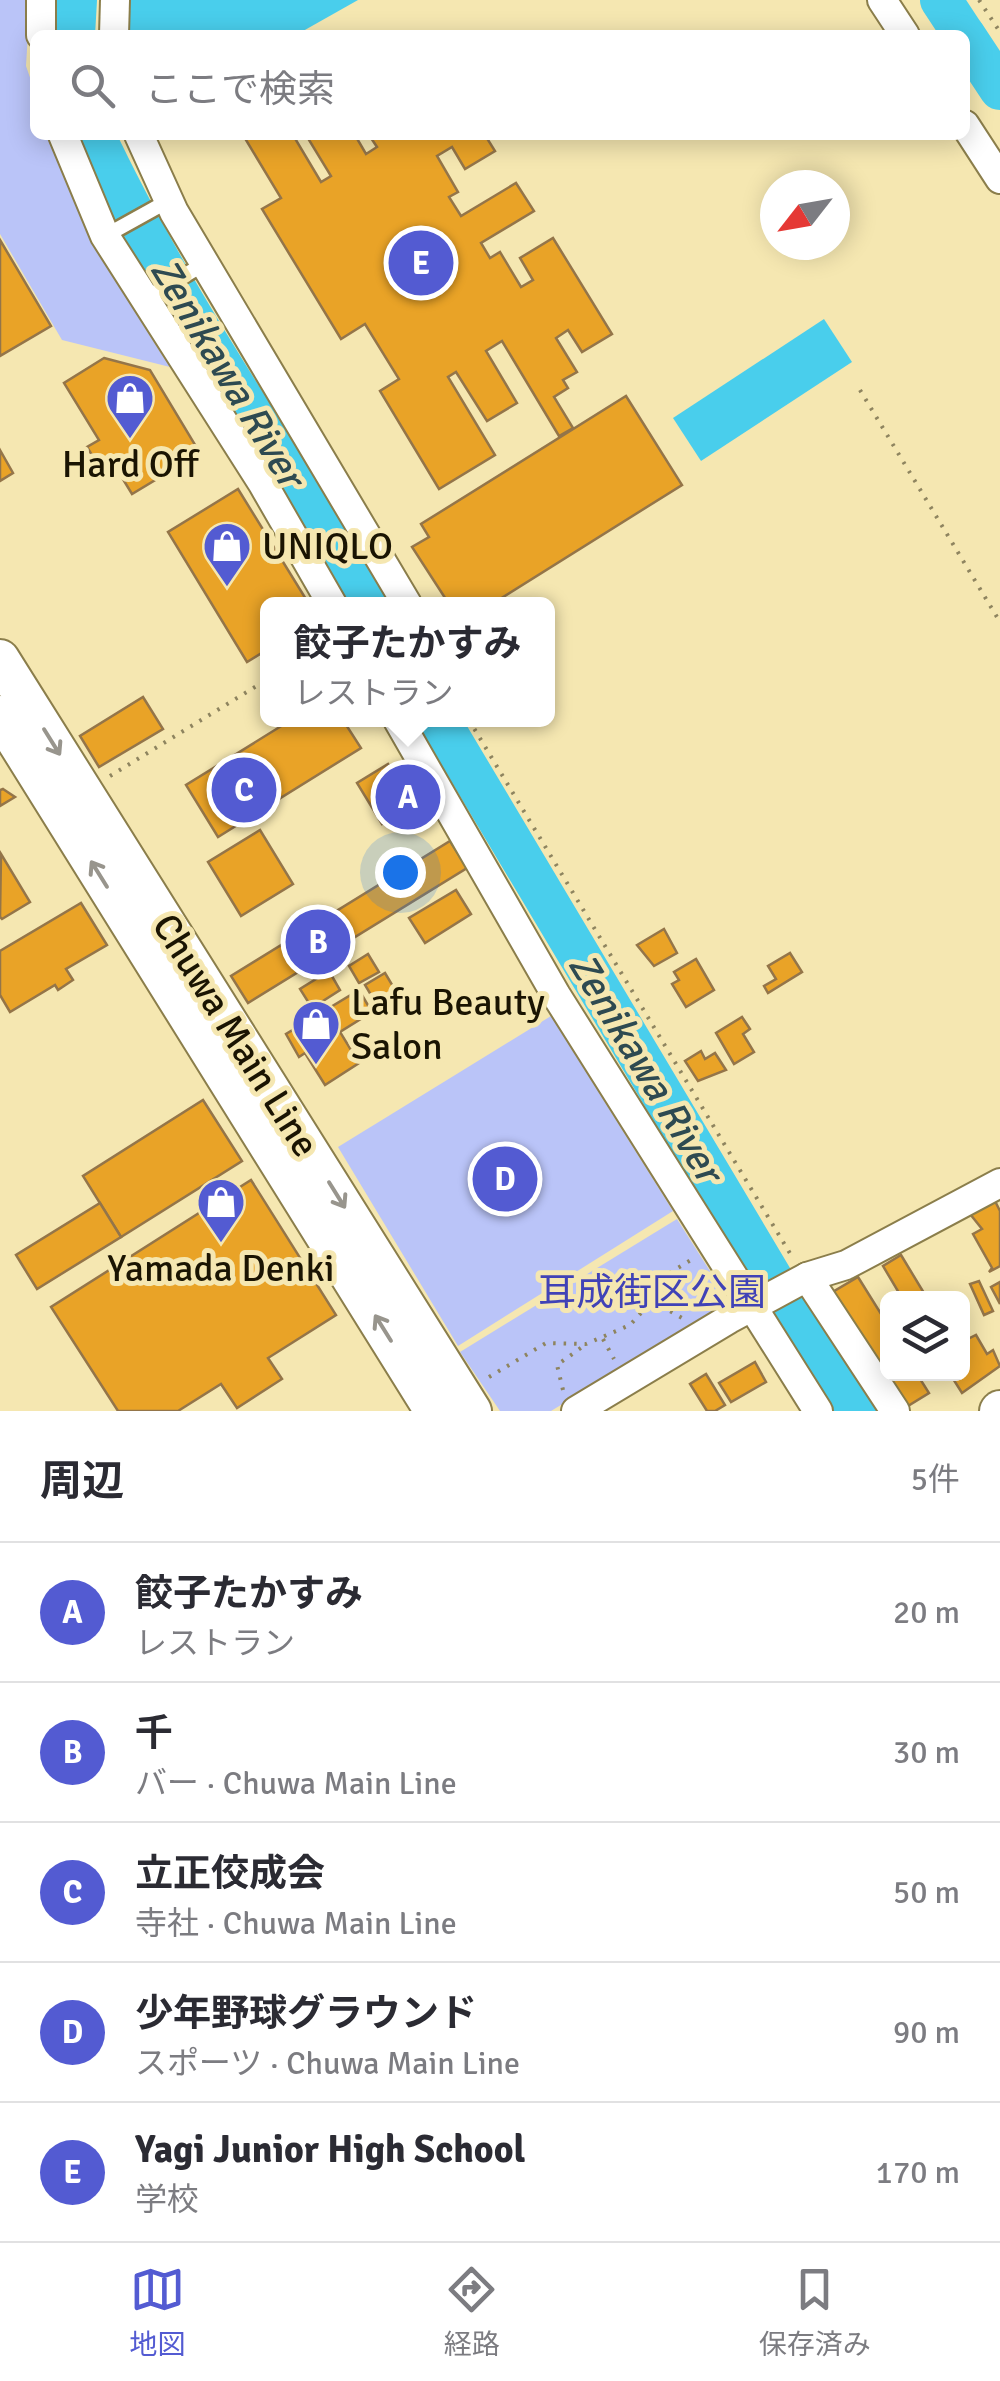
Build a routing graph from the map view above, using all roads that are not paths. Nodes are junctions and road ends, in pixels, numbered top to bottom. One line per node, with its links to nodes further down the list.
1 (42, 0): 4 (street)
2 (115, 0): 5 (street)
3 (882, 0): 6 (street)
4 (41, 30)
5 (114, 30)
6 (902, 30)
7 (970, 133): 10 (street)
8 (66, 140): 12 (street)
9 (140, 140): 11 (street)
10 (1000, 179)
11 (162, 204): 12 (lane); 13 (street)
12 (112, 232): 14 (street)
13 (204, 264): 14 (lane); 16 (street)
14 (146, 298): 15 (street)
15 (328, 597)
16 (395, 597)
17 (0, 660): 23 (main road, Chuwa Main Line, one-way to 23)
18 (0, 715): 25 (main road, Chuwa Main Line, one-way to 18)
19 (402, 727): 22 (street)
20 (1000, 1183): 21 (street)
21 (803, 1280): 22 (street); 27 (street)
22 (755, 1307): 24 (street); 26 (street)
23 (474, 1398)
24 (565, 1408)
25 (434, 1411)
26 (818, 1411)
27 (894, 1411)

